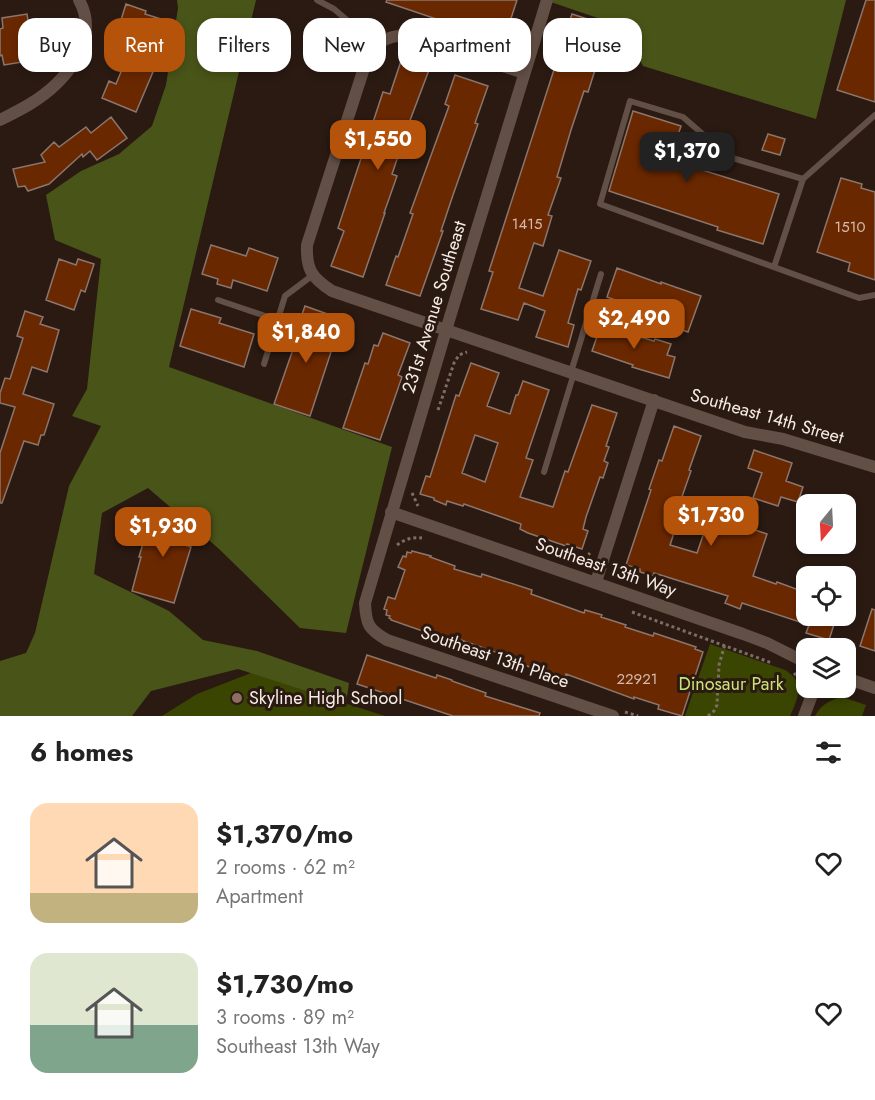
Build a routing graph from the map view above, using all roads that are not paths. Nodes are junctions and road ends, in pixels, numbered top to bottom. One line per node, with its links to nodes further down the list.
1 (79, 0): 9 (street)
2 (316, 0): 4 (lane)
3 (547, 0): 5 (street, 231st Avenue Southeast)
4 (344, 18)
5 (531, 50)
6 (363, 72): 13 (street)
7 (524, 72): 17 (street, 231st Avenue Southeast)
8 (875, 116): 10 (lane)
9 (0, 120)
10 (803, 179): 11 (lane); 11 (lane)
11 (774, 267): 14 (lane)
12 (601, 274): 19 (lane)
13 (313, 275): 16 (lane); 17 (street, Southeast 14th Street)
14 (875, 296)
15 (218, 300): 16 (lane)
16 (277, 320): 18 (lane)
17 (446, 329): 19 (street, Southeast 14th Street); 23 (street, 231st Avenue Southeast)
18 (264, 364)
19 (572, 372): 20 (street, Southeast 14th Street); 22 (lane)
20 (654, 400): 21 (street, Southeast 14th Street); 24 (street)
21 (875, 467)
22 (544, 472)
23 (391, 512): 24 (street, Southeast 13th Way); 25 (street, 231st Avenue Southeast)
24 (596, 582): 26 (street, Southeast 13th Way)
25 (368, 626): 30 (street, Southeast 13th Place)
26 (796, 658)
27 (856, 681): 28 (street)
28 (875, 688)
29 (811, 698): 31 (street)
30 (614, 712)
31 (804, 716)

